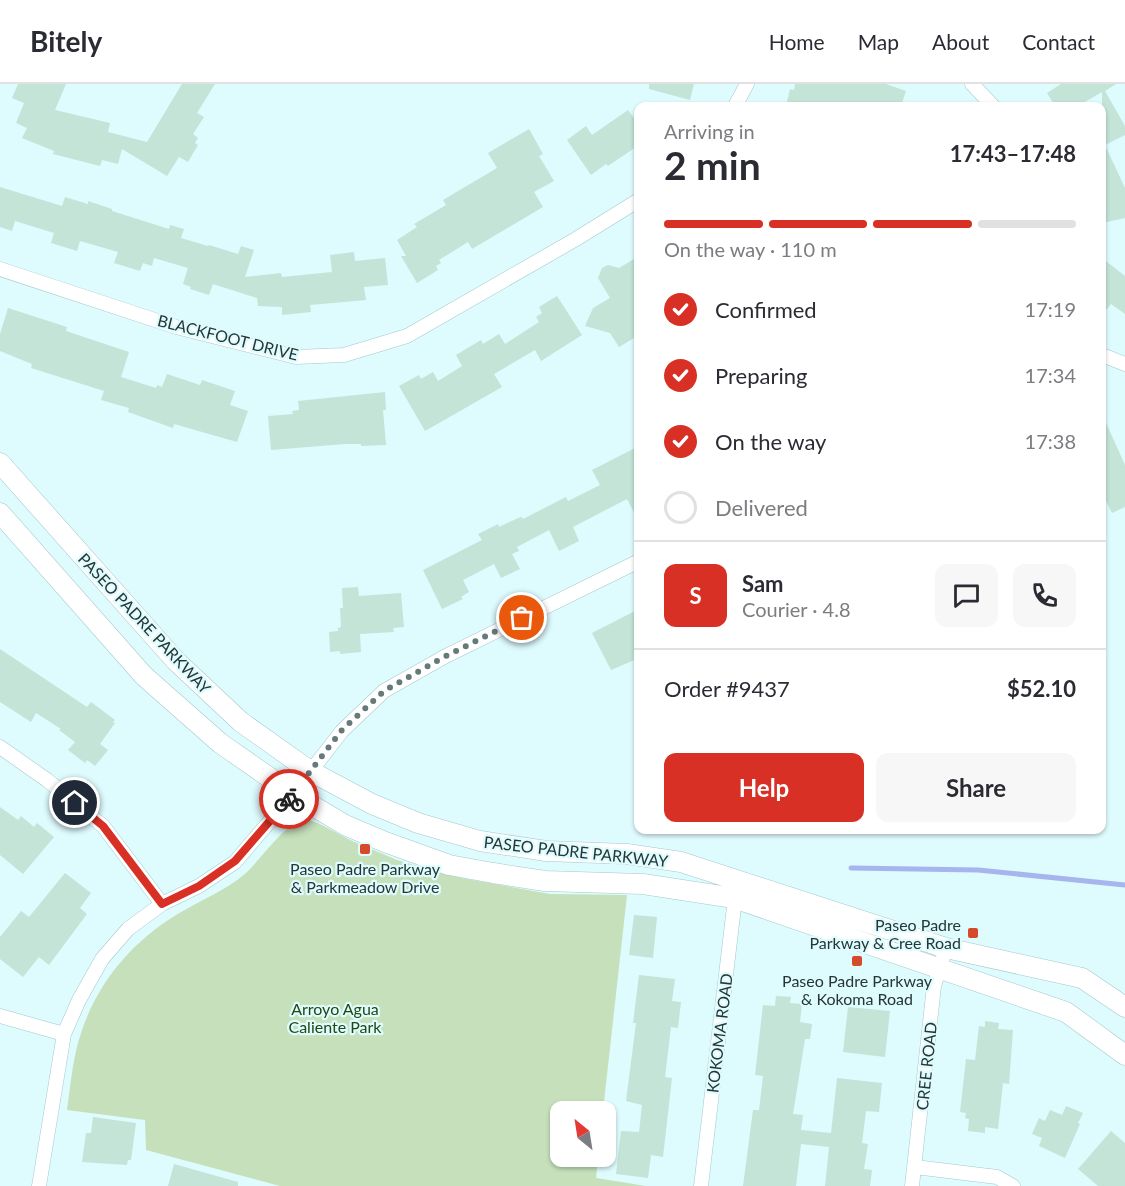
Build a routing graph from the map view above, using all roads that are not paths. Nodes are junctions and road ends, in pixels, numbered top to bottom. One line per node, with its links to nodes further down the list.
1 (747, 84): 3 (street)
2 (972, 84): 4 (street)
3 (737, 102)
4 (989, 102)
5 (634, 203): 6 (street, BLACKFOOT DRIVE)
6 (0, 269)
7 (1106, 357): 8 (street)
8 (1125, 364)
9 (0, 463): 13 (main road, PASEO PADRE PARKWAY)
10 (0, 513): 14 (main road, PASEO PADRE PARKWAY)
11 (634, 563): 13 (street)
12 (0, 747): 16 (street)
13 (310, 771): 14 (street); 15 (main road, PASEO PADRE PARKWAY)
14 (293, 794): 15 (main road, PASEO PADRE PARKWAY); 16 (street)
15 (736, 889): 17 (main road, PASEO PADRE PARKWAY); 18 (main road, PASEO PADRE PARKWAY); 25 (street, KOKOMA ROAD)
16 (162, 904): 21 (street)
17 (946, 948): 18 (street, CREE ROAD); 19 (main road, PASEO PADRE PARKWAY)
18 (941, 970): 22 (main road, PASEO PADRE PARKWAY); 23 (street, CREE ROAD)
19 (1125, 1007)
20 (0, 1016): 21 (street)
21 (64, 1034): 24 (street)
22 (1125, 1056)
23 (915, 1167): 26 (street, CREE ROAD); 27 (street)
24 (39, 1186)
25 (701, 1186)
26 (912, 1186)
27 (1013, 1186)

